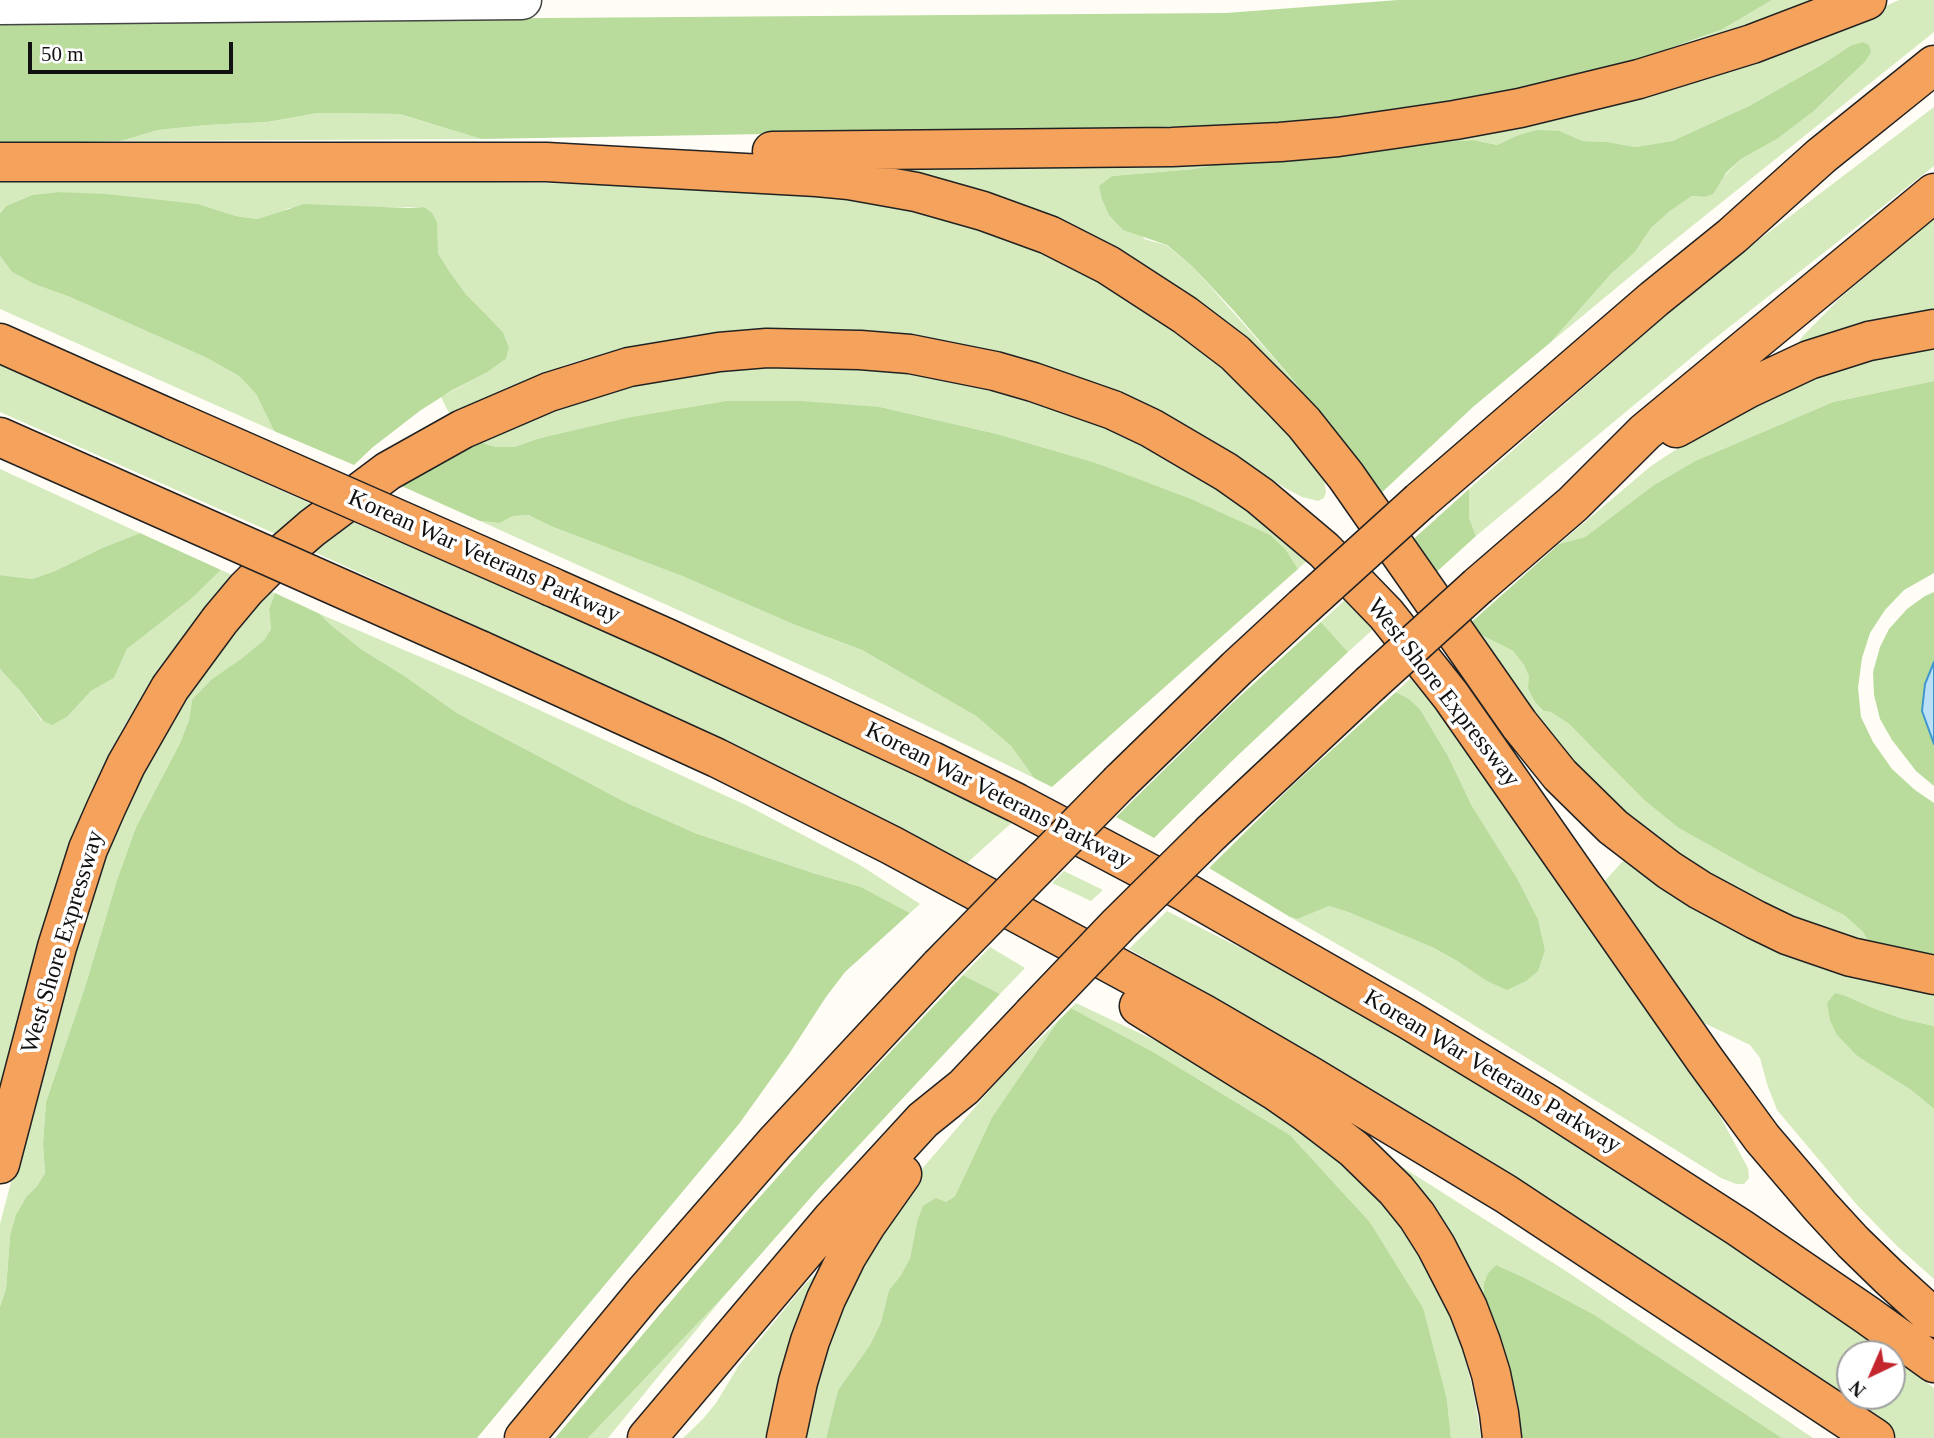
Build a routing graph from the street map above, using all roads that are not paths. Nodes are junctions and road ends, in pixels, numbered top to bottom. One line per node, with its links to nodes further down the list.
1 (522, 0): 3 (street)
2 (1867, 0): 8 (highway)
3 (213, 1): 4 (street)
4 (0, 5)
5 (1934, 65): 10 (highway)
6 (1934, 90): 10 (highway)
7 (0, 162): 8 (highway)
8 (546, 162): 16 (highway)
9 (1934, 193): 14 (highway)
10 (1732, 236): 21 (highway, bridge)
11 (1934, 329): 14 (highway)
12 (0, 343): 20 (highway, Korean War Veterans Parkway, bridge)
13 (0, 437): 15 (highway, bridge)
14 (1573, 504): 17 (highway, bridge)
15 (891, 845): 24 (highway); 25 (highway)
16 (1934, 975)
17 (964, 1087): 22 (highway); 23 (highway)
18 (0, 1164): 19 (highway, West Shore Expressway)
19 (1934, 1318)
20 (1934, 1363)
21 (524, 1438)
22 (647, 1438)
23 (786, 1438)
24 (1502, 1438)
25 (1875, 1438)

